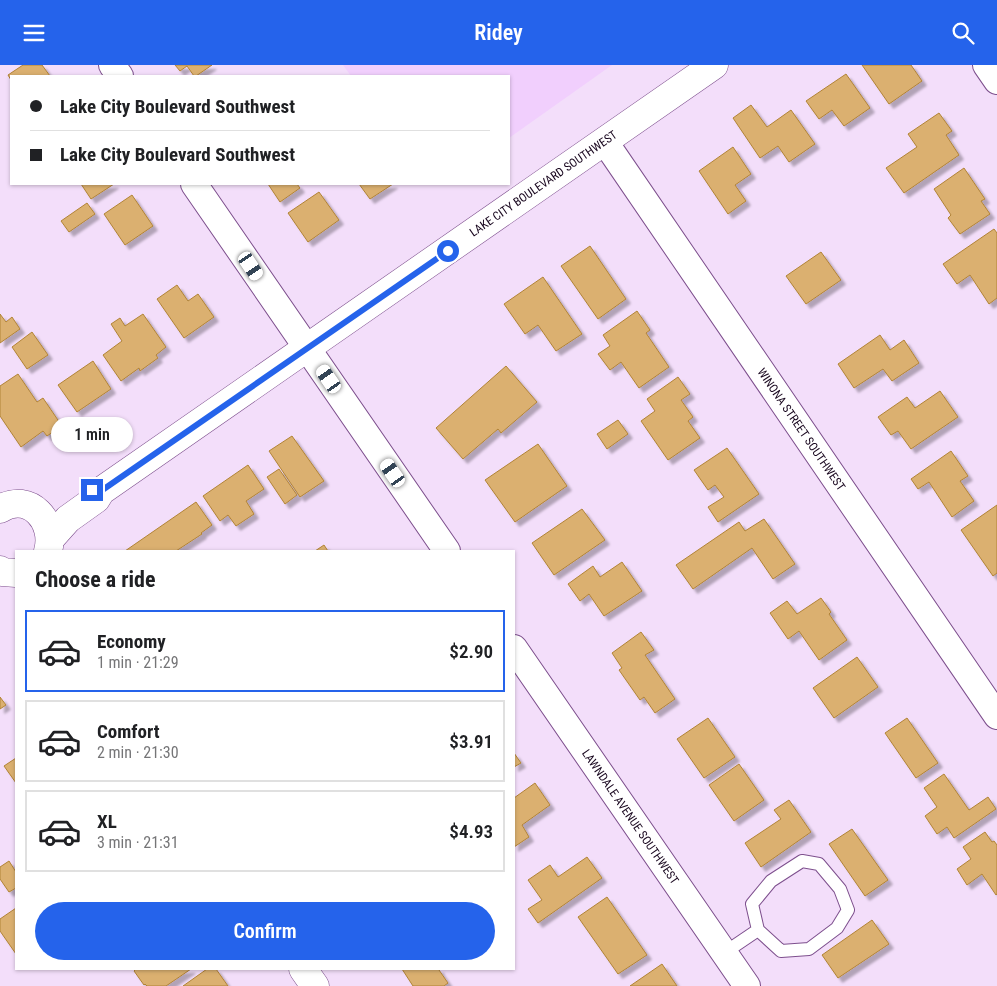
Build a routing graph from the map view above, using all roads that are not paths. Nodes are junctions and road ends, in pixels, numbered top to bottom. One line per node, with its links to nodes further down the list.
1 (714, 65): 4 (street, LAKE CITY BOULEVARD SOUTHWEST)
2 (986, 65): 3 (street)
3 (997, 81)
4 (605, 142): 6 (street, LAKE CITY BOULEVARD SOUTHWEST); 12 (street, WINONA STREET SOUTHWEST)
5 (195, 185): 6 (street)
6 (307, 348): 7 (street, LAKE CITY BOULEVARD SOUTHWEST); 10 (street)
7 (101, 491): 8 (street, LAKE CITY BOULEVARD SOUTHWEST); 9 (street, LAKE CITY BOULEVARD SOUTHWEST)
8 (11, 502): 9 (street)
9 (49, 548)
10 (446, 550)
11 (515, 650): 14 (street, LAWNDALE AVENUE SOUTHWEST)
12 (997, 715)
13 (758, 930): 13 (lane); 14 (lane)
14 (724, 953): 17 (street, LAWNDALE AVENUE SOUTHWEST)
15 (304, 970): 16 (street)
16 (315, 986)
17 (746, 986)

